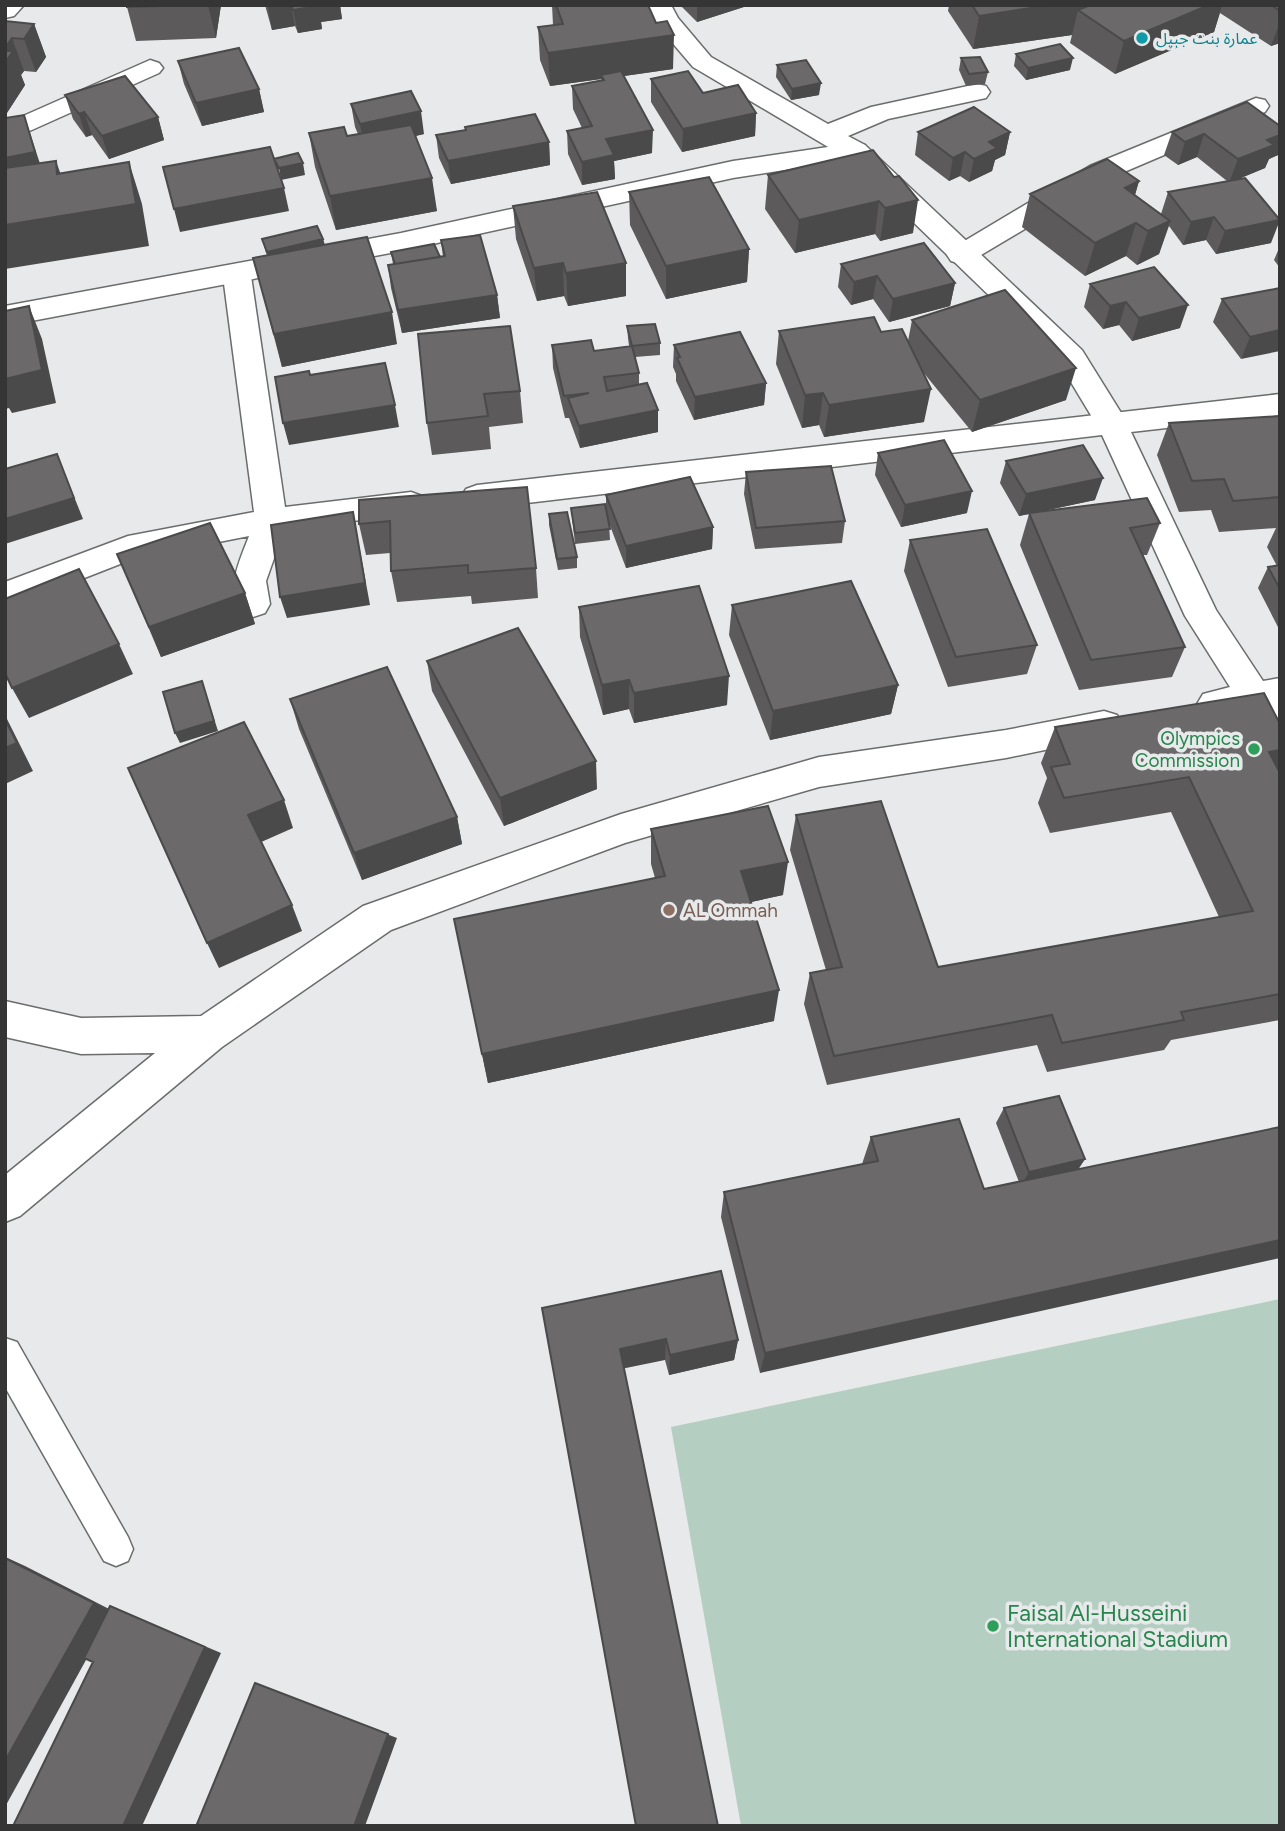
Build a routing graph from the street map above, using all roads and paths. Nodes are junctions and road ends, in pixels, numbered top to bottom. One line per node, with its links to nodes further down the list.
1 (12, 5): 3 (street)
2 (659, 5): 8 (street)
3 (5, 11)
4 (150, 68): 7 (street)
5 (976, 92): 8 (street)
6 (1280, 92): 10 (street)
7 (5, 134)
8 (828, 134): 9 (street)
9 (855, 151): 10 (street); 11 (street)
10 (961, 255): 14 (street)
11 (237, 276): 12 (street); 15 (street)
12 (5, 316)
13 (1280, 404): 14 (street)
14 (1112, 424): 15 (street); 18 (street)
15 (271, 520): 16 (street); 17 (street)
16 (5, 596)
17 (253, 604)
18 (1267, 694): 19 (street); 21 (street)
19 (1176, 711)
20 (1137, 719): 23 (street)
21 (1280, 736)
22 (5, 1019): 23 (street)
23 (208, 1034): 24 (street)
24 (5, 1202)
25 (5, 1354): 26 (lane)
26 (116, 1549)

